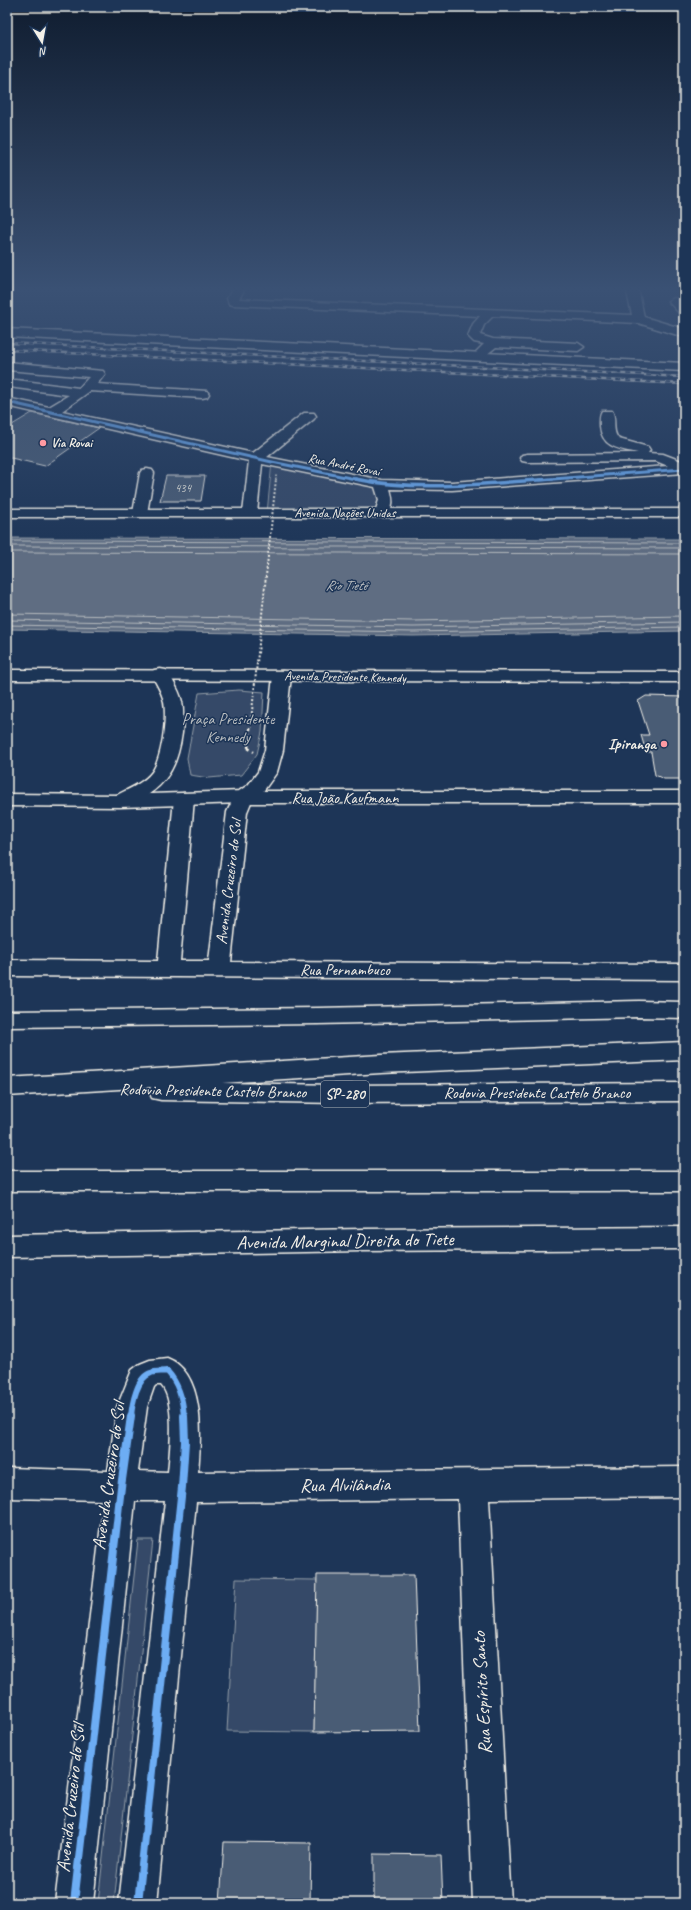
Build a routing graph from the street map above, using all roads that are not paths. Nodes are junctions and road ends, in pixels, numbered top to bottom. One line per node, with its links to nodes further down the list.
1 (95, 377): 3 (main road)
2 (16, 384): 3 (main road)
3 (86, 389): 4 (main road); 6 (main road)
4 (202, 394)
5 (7, 402): 6 (main road, Rua André Rovaí)
6 (50, 412): 10 (main road, Rua André Rovaí)
7 (607, 414): 9 (main road)
8 (309, 416): 10 (main road)
9 (658, 457): 11 (main road); 12 (main road)
10 (256, 458): 14 (main road, Rua André Rovaí); 17 (main road)
11 (527, 458)
12 (684, 468): 14 (main road, Rua André Rovaí)
13 (147, 473): 16 (main road)
14 (382, 484): 18 (main road, Rua André Rovaí)
15 (7, 513): 16 (main road, Avenida Nações Unidas)
16 (140, 513): 17 (main road, Avenida Nações Unidas)
17 (250, 513): 18 (main road, Avenida Nações Unidas)
18 (382, 513): 19 (main road, Avenida Nações Unidas)
19 (684, 513)
20 (160, 674): 21 (main road, Avenida Presidente Kennedy); 22 (main road, Avenida Presidente Kennedy); 28 (main road)
21 (7, 675)
22 (282, 676): 23 (main road, Avenida Presidente Kennedy); 24 (main road)
23 (684, 677)
24 (243, 797): 25 (main road, Rua João Kaufmann); 26 (main road, Rua João Kaufmann); 30 (main road, Avenida Cruzeiro do Sul)
25 (684, 797)
26 (184, 799): 28 (main road, Rua João Kaufmann); 31 (main road)
27 (7, 800): 28 (main road, Rua João Kaufmann)
28 (120, 801)
29 (7, 968): 31 (main road, Rua Pernambuco)
30 (219, 968): 31 (main road, Rua Pernambuco); 32 (main road, Rua Pernambuco)
31 (168, 969)
32 (684, 972)
33 (684, 1010): 34 (main road)
34 (7, 1019)
35 (684, 1051): 36 (main road)
36 (7, 1087): 37 (main road, Rodovia Presidente Castelo Branco / SP-280)
37 (684, 1092)
38 (7, 1181): 39 (main road)
39 (684, 1181)
40 (684, 1238): 41 (main road, Avenida Marginal Direita do Tiete)
41 (7, 1246)
42 (684, 1482): 44 (main road, Rua Alvilândia)
43 (7, 1483): 45 (main road, Rua Alvilândia)
44 (473, 1483): 46 (main road, Rua Alvilândia); 49 (main road, Rua Espírito Santo)
45 (121, 1487): 46 (main road, Rua Alvilândia); 46 (main road, Avenida Cruzeiro do Sul); 47 (main road, Avenida Cruzeiro do Sul)
46 (182, 1487): 48 (main road, Avenida Cruzeiro do Sul)
47 (74, 1903)
48 (138, 1903)
49 (492, 1903)

